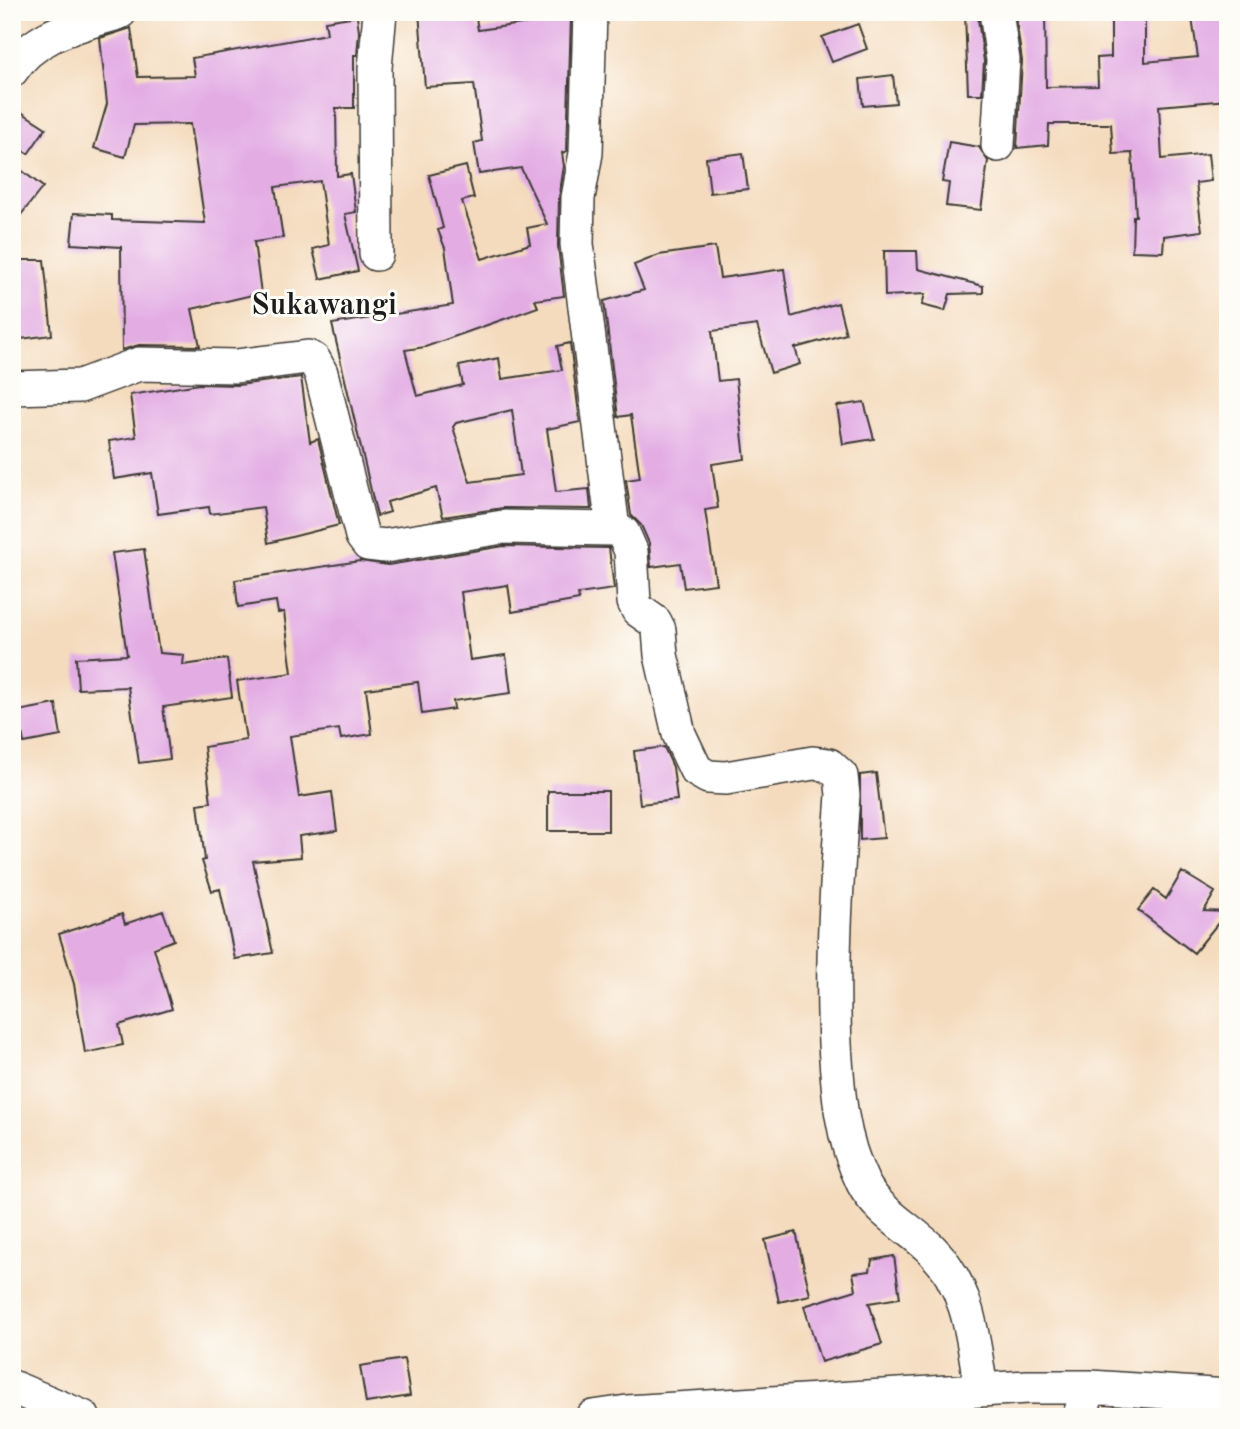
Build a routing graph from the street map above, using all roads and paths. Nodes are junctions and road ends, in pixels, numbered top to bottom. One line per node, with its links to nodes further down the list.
1 (120, 12): 5 (street)
2 (380, 12): 7 (street)
3 (590, 12): 9 (street)
4 (996, 12): 6 (street)
5 (12, 70)
6 (998, 145)
7 (376, 254)
8 (12, 388): 9 (street)
9 (613, 529): 12 (street)
10 (12, 1387): 14 (street)
11 (1228, 1396): 13 (street)
12 (964, 1400): 13 (street); 15 (street)
13 (1085, 1402)
14 (83, 1417)
15 (593, 1417)

